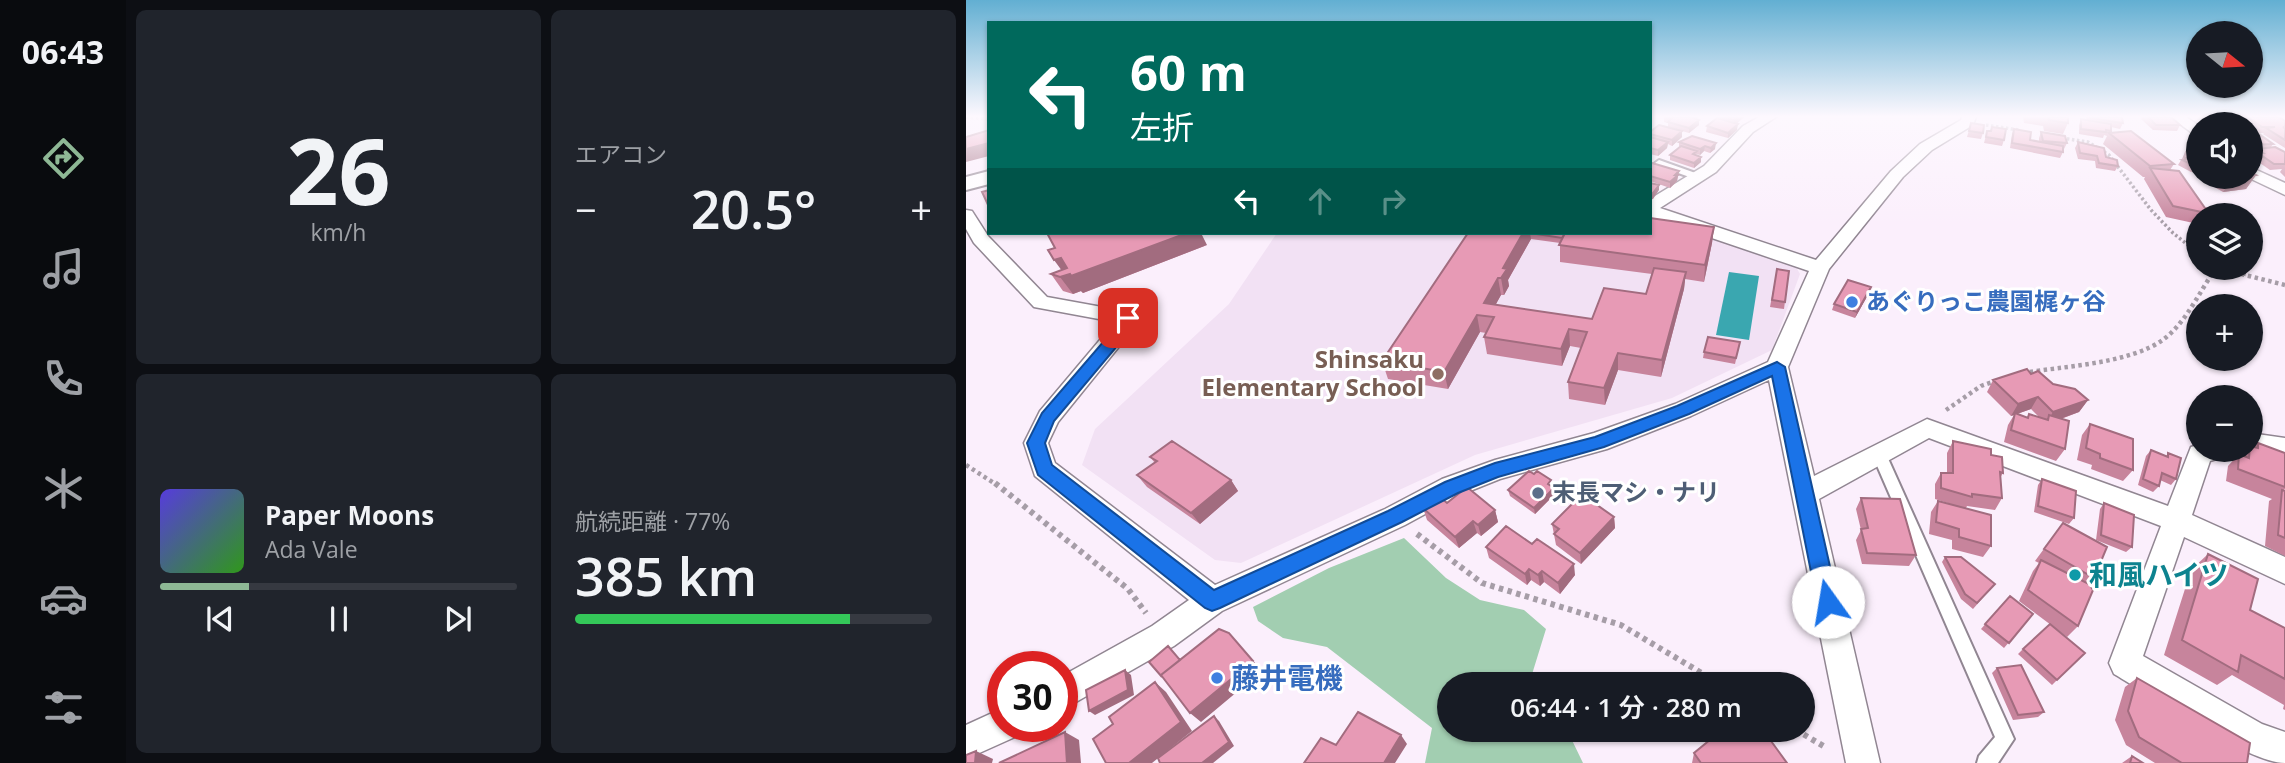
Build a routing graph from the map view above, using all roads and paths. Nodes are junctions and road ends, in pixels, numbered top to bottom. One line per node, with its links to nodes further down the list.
1 (1719, 153): 5 (street)
2 (1920, 153): 14 (street)
3 (2105, 153): 13 (path)
4 (1659, 163): 5 (lane)
5 (1698, 177): 10 (street)
6 (987, 178): 8 (street)
7 (2263, 179): 9 (street)
8 (966, 184)
9 (2285, 190)
10 (1652, 208)
11 (1652, 210): 14 (street)
12 (966, 215): 31 (street)
13 (2186, 243)
14 (1820, 268): 18 (street)
15 (2209, 280): 19 (path)
16 (2263, 280): 17 (path)
17 (2285, 285)
18 (1777, 367): 27 (street); 28 (street)
19 (2013, 374)
20 (2002, 378): 21 (path)
21 (1927, 428): 24 (street); 29 (street)
22 (2263, 444): 23 (street)
23 (2285, 448)
24 (1879, 454): 27 (street); 41 (lane)
25 (2197, 462): 29 (street)
26 (966, 465): 32 (path)
27 (1804, 494): 40 (street)
28 (1395, 517): 31 (street); 33 (path)
29 (2176, 520): 30 (street); 38 (street)
30 (2285, 571)
31 (1212, 601): 32 (street)
32 (1163, 636): 34 (street)
33 (1700, 672)
34 (1078, 685)
35 (987, 732): 37 (street)
36 (1815, 741): 39 (path)
37 (966, 742)
38 (2285, 749)
39 (1836, 754)
40 (1863, 763)
41 (1986, 763)

